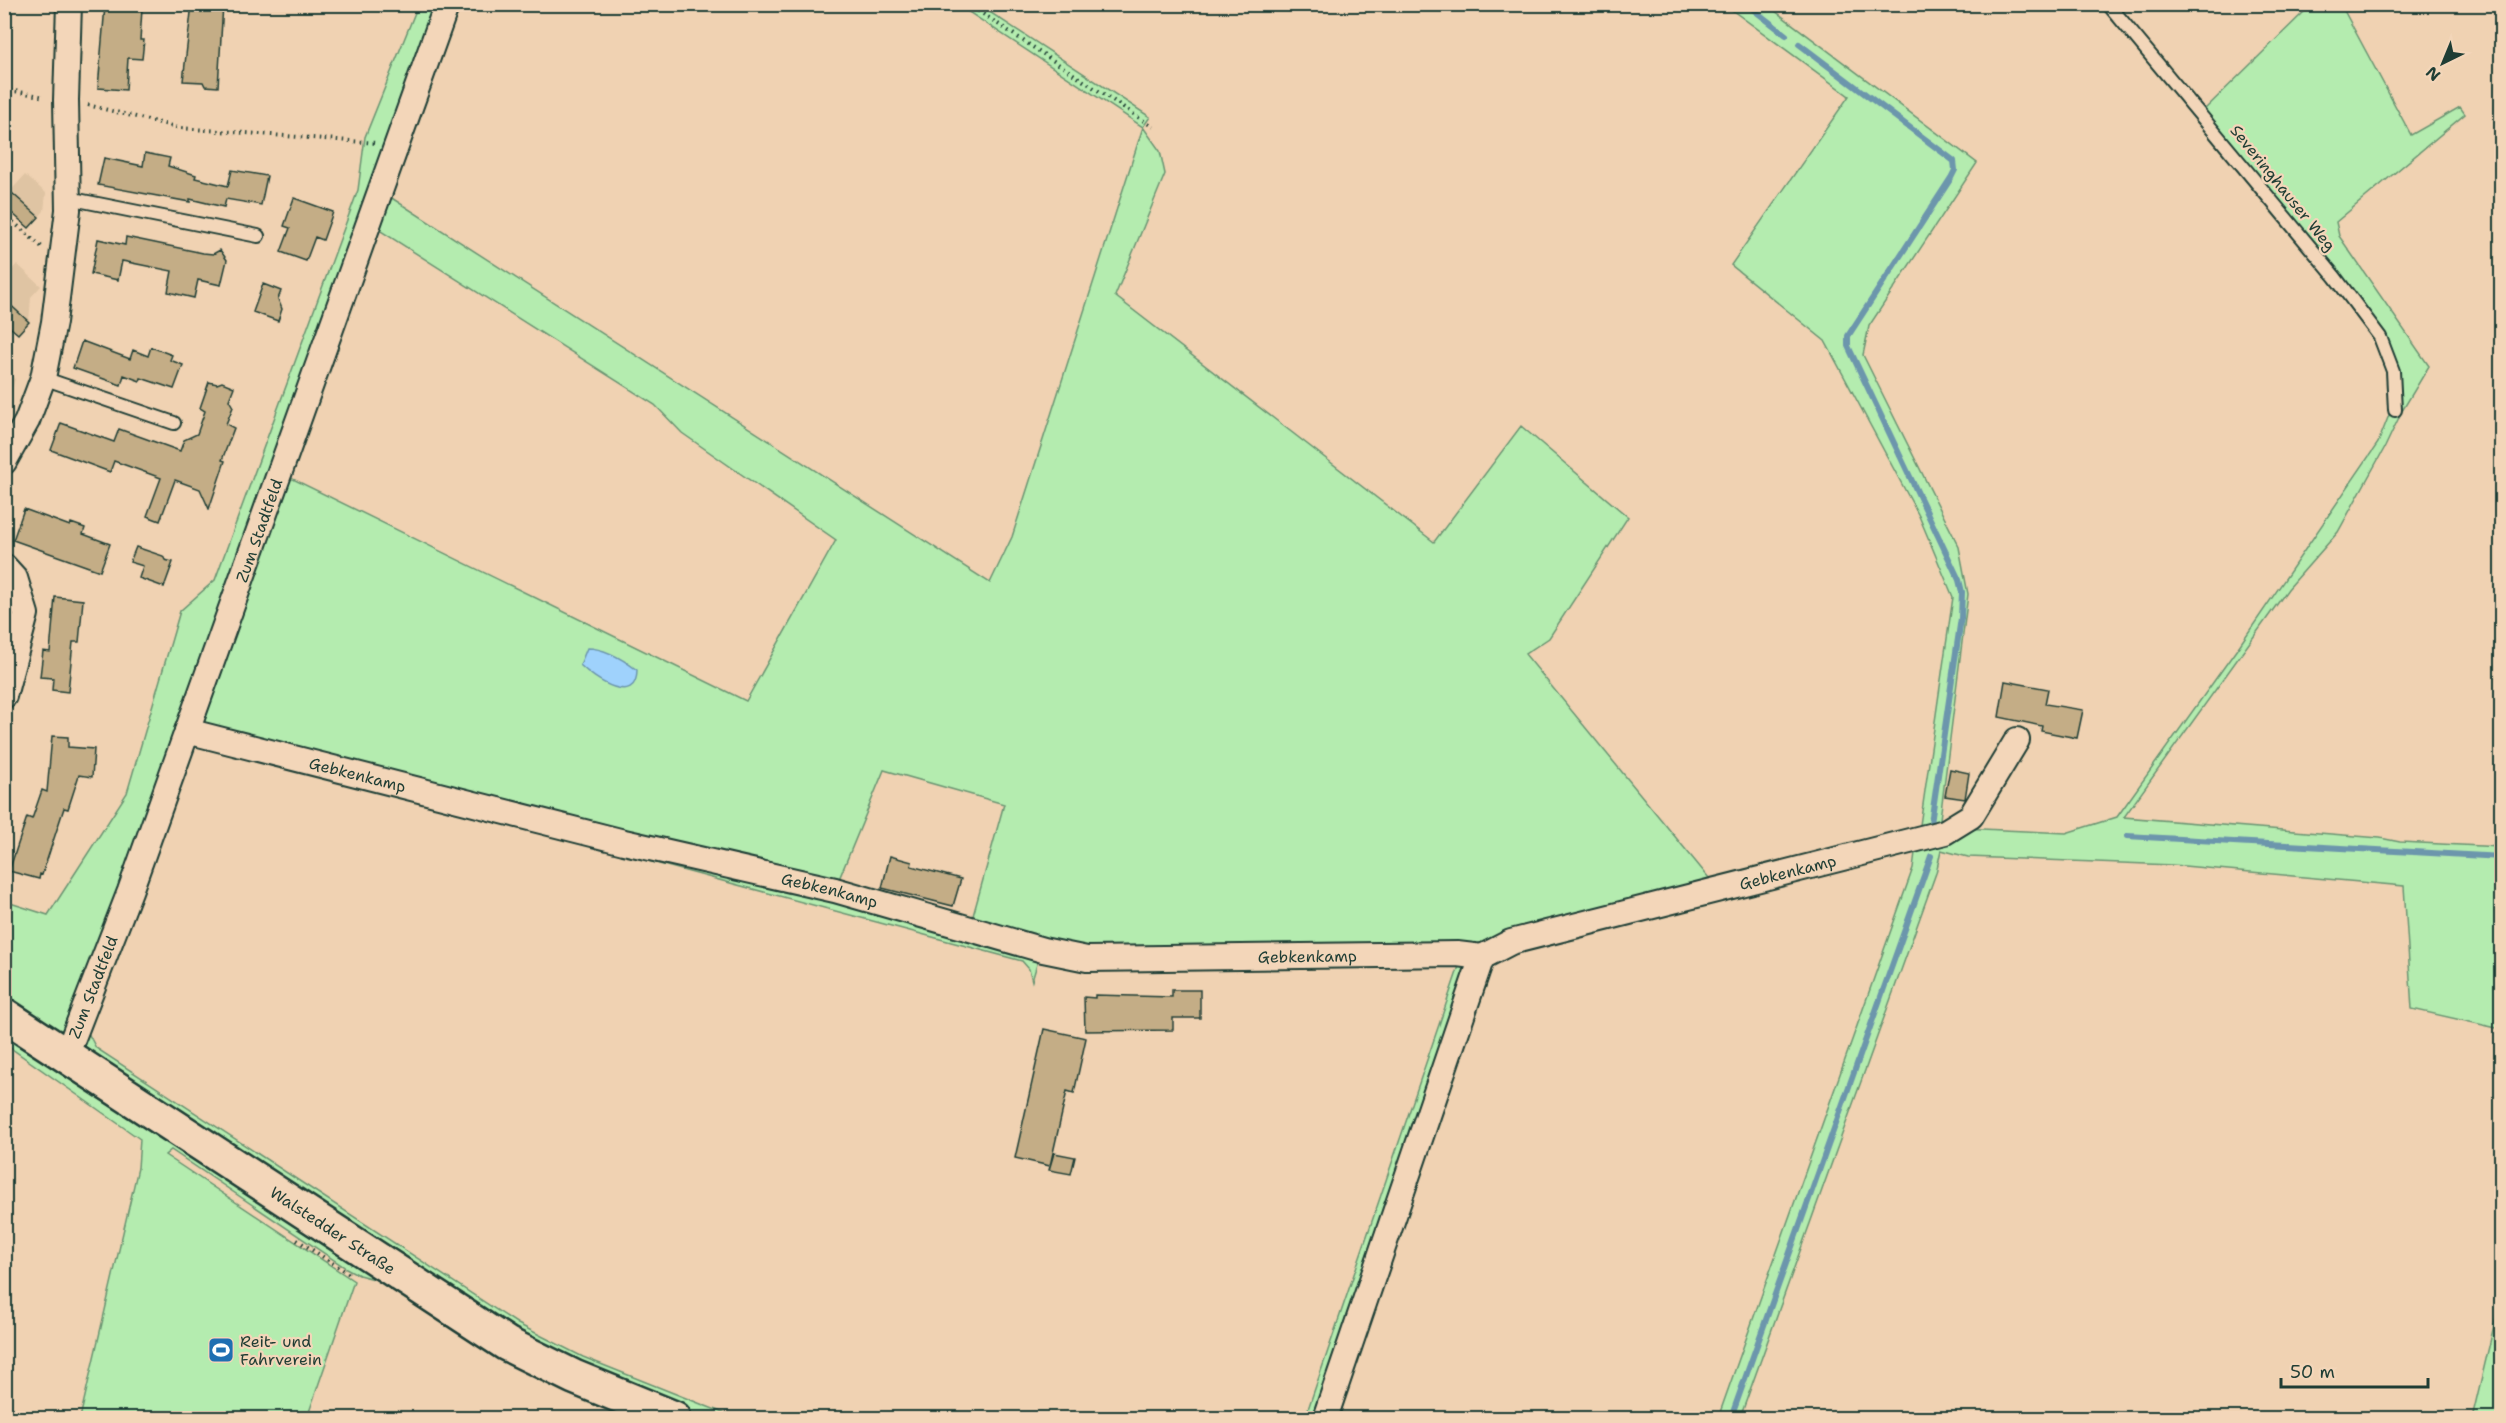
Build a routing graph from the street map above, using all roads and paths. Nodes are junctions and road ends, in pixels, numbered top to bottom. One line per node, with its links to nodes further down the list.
1 (69, 4): 6 (street)
2 (447, 4): 8 (street, Zum Stadtfeld)
3 (968, 4): 7 (path)
4 (2108, 4): 16 (lane, Severinghauser Weg)
5 (4, 89): 6 (path)
6 (66, 100): 8 (path); 9 (street)
7 (1153, 127)
8 (397, 145): 21 (street, Zum Stadtfeld)
9 (68, 198): 11 (lane); 12 (street)
10 (4, 214): 12 (path)
11 (258, 236)
12 (61, 264): 15 (street)
13 (4, 336): 14 (path)
14 (4, 344)
15 (43, 378): 17 (lane); 18 (street)
16 (2395, 410)
17 (174, 423)
18 (4, 462)
19 (4, 566): 20 (street)
20 (4, 696)
21 (188, 730): 25 (street, Gebkenkamp); 27 (street, Zum Stadtfeld)
22 (2017, 740): 25 (street, Gebkenkamp)
23 (4, 794): 24 (path)
24 (4, 822)
25 (1482, 957): 29 (street)
26 (4, 1015): 27 (main road, Walstedder Straße)
27 (66, 1056): 28 (main road, Walstedder Straße)
28 (674, 1419)
29 (1325, 1419)

